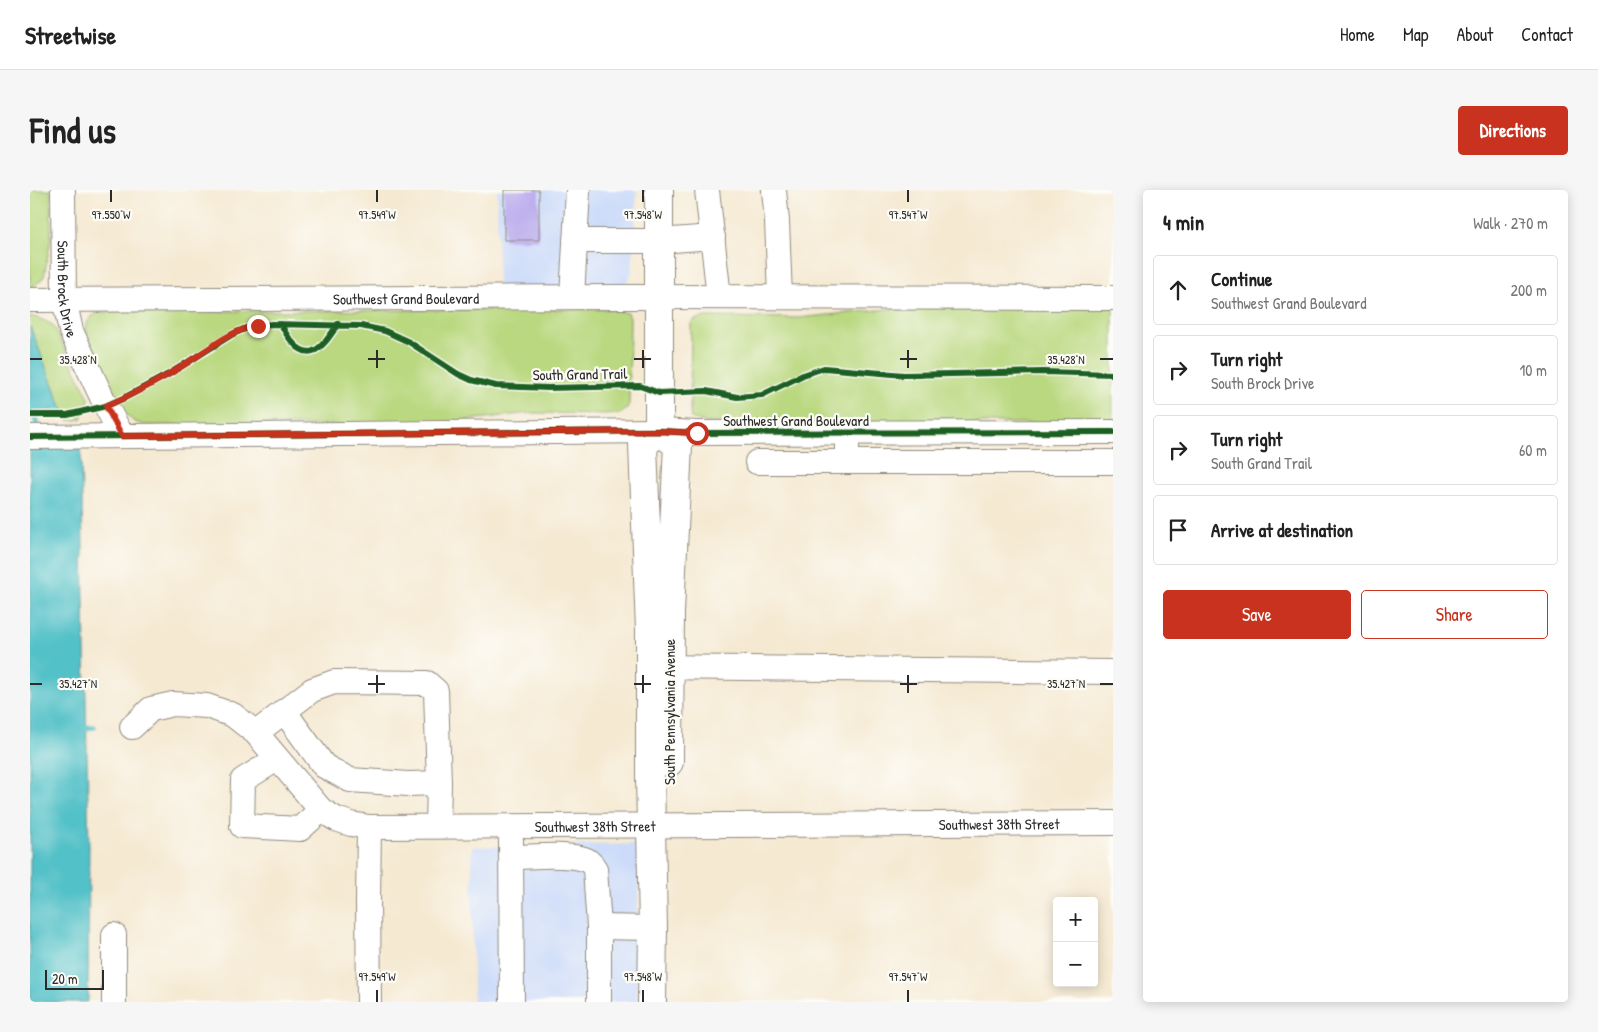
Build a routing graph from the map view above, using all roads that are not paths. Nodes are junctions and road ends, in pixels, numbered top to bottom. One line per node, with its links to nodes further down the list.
1 (63, 190): 15 (street, South Brock Drive)
2 (578, 190): 7 (street)
3 (659, 190): 8 (main road)
4 (707, 190): 6 (street)
5 (774, 190): 12 (street)
6 (713, 237): 8 (street); 11 (street)
7 (575, 241): 8 (street); 9 (street)
8 (659, 241): 10 (main road)
9 (572, 297): 10 (street, Southwest Grand Boulevard); 15 (street, Southwest Grand Boulevard)
10 (659, 297): 11 (street, Southwest Grand Boulevard); 16 (main road)
11 (719, 297): 12 (street, Southwest Grand Boulevard)
12 (780, 297): 13 (street, Southwest Grand Boulevard)
13 (1113, 298)
14 (30, 300): 15 (street, Southwest Grand Boulevard)
15 (64, 300): 20 (street, South Brock Drive)
16 (659, 431): 17 (street, Southwest Grand Boulevard); 20 (street, Southwest Grand Boulevard); 24 (main road, South Pennsylvania Avenue)
17 (847, 432): 18 (street, Southwest Grand Boulevard); 22 (street)
18 (1113, 432)
19 (30, 436): 20 (street, Southwest Grand Boulevard)
20 (122, 436)
21 (757, 462): 22 (street)
22 (847, 462): 23 (street)
23 (1113, 462)
24 (660, 667): 25 (street); 33 (main road, South Pennsylvania Avenue)
25 (1113, 672)
26 (284, 711): 28 (street); 30 (street); 30 (street)
27 (132, 727): 28 (street, Southwest 38th Street)
28 (256, 733): 29 (street, Southwest 38th Street)
29 (277, 759): 31 (street, Southwest 38th Street); 31 (street)
30 (439, 783): 34 (street)
31 (321, 810): 36 (street, Southwest 38th Street)
32 (1113, 824): 33 (street, Southwest 38th Street)
33 (660, 825): 35 (street, Southwest 38th Street); 39 (main road, South Pennsylvania Avenue); 46 (main road, South Pennsylvania Avenue)
34 (438, 826): 35 (street, Southwest 38th Street); 36 (street, Southwest 38th Street)
35 (511, 826): 37 (street)
36 (369, 827): 42 (street)
37 (511, 857): 38 (street); 43 (street)
38 (599, 927): 39 (street); 44 (street)
39 (653, 928): 45 (main road, South Pennsylvania Avenue)
40 (114, 935): 41 (street)
41 (114, 1002)
42 (369, 1002)
43 (512, 1002)
44 (599, 1002)
45 (652, 1002)
46 (670, 1002)

